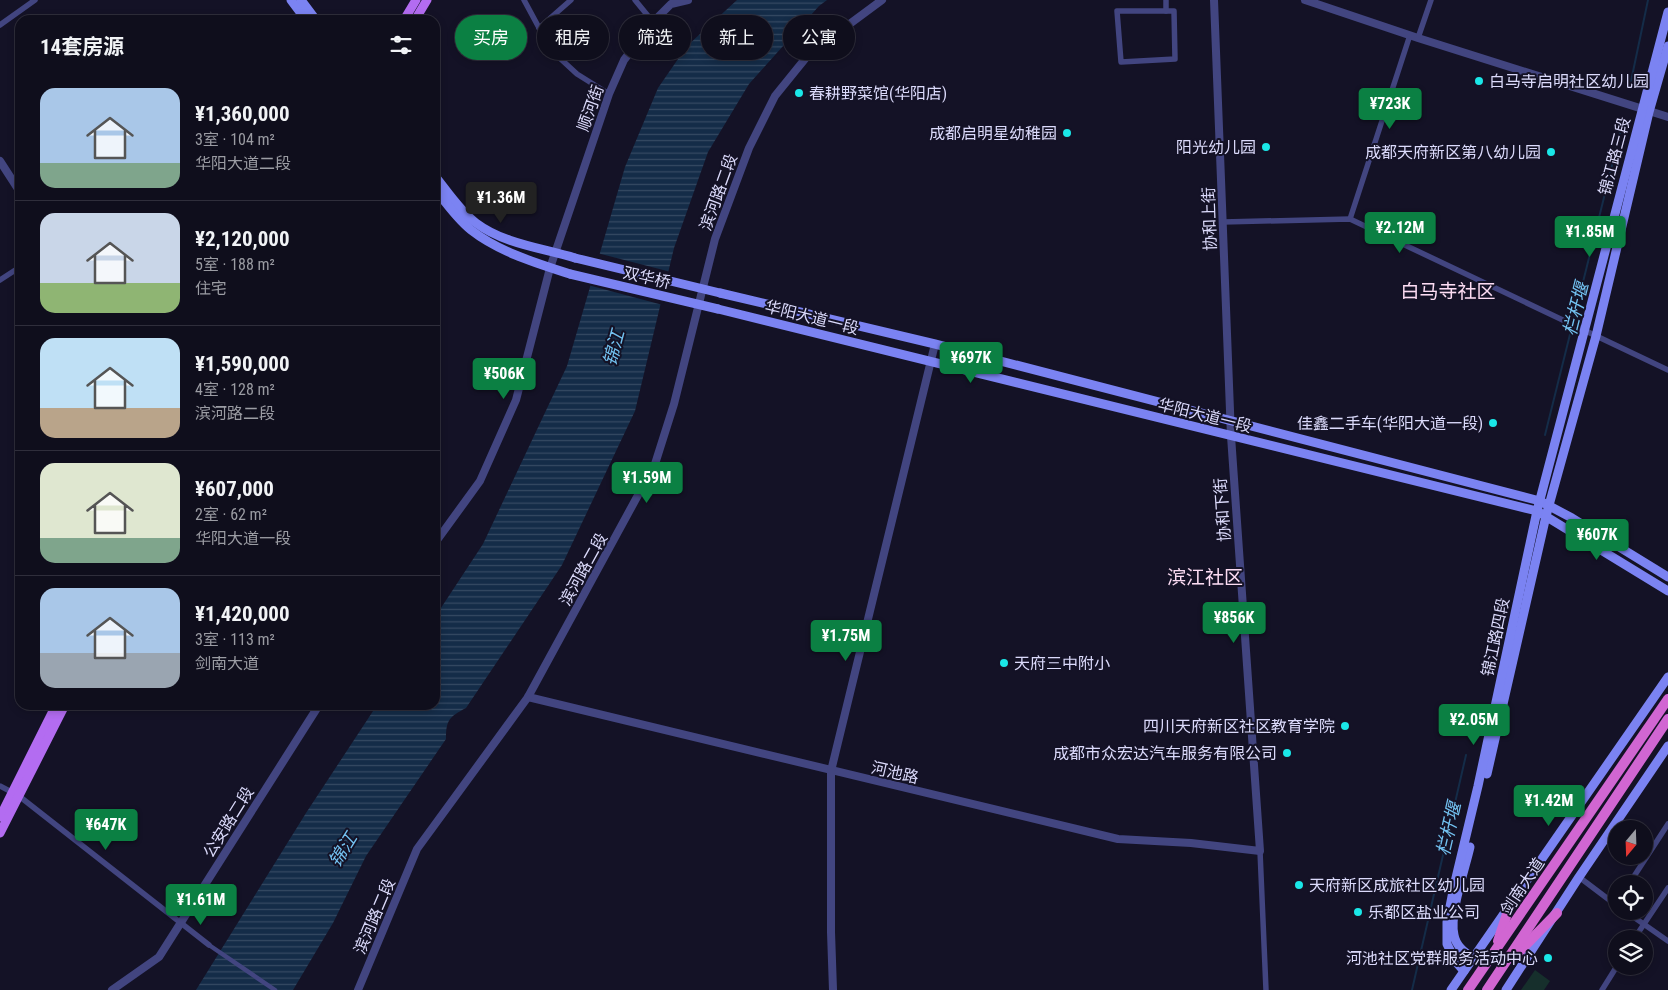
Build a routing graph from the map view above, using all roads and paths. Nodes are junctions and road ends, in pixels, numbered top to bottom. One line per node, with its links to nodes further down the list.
1 (35, 0): 24 (street)
2 (291, 0): 17 (main road)
3 (301, 0): 18 (main road)
4 (416, 0): 19 (main road)
5 (426, 0): 20 (main road)
6 (524, 0): 25 (street)
7 (571, 0): 21 (street)
8 (635, 0): 22 (street)
9 (688, 0): 23 (street, 顺河街)
10 (882, 0): 58 (street, 滨河路二段)
11 (1166, 0): 15 (street)
12 (1214, 0): 39 (street, 协和上街)
13 (1305, 0): 26 (street)
14 (1431, 0): 27 (street)
15 (1166, 10): 15 (street)
16 (1668, 12): 32 (main road, 锦江路三段)
17 (302, 15)
18 (312, 15)
19 (407, 15)
20 (418, 15)
21 (554, 15)
22 (647, 15)
23 (660, 15)
24 (0, 24)
25 (537, 24)
26 (1410, 35): 27 (street); 38 (street)
27 (1418, 38): 32 (street)
28 (1668, 46): 32 (main road, 锦江路三段)
29 (562, 60): 31 (street)
30 (624, 60): 31 (street, 顺河街)
31 (609, 94): 40 (street, 顺河街)
32 (1645, 110): 33 (street); 45 (main road, 锦江路三段); 46 (main road, 锦江路三段)
33 (1668, 117)
34 (0, 161): 36 (street)
35 (440, 182): 40 (main road, 华阳大道一段)
36 (15, 184)
37 (440, 195): 41 (main road, 双华桥)
38 (1350, 219): 39 (street); 45 (street)
39 (1223, 222): 50 (street, 协和上街)
40 (556, 252): 41 (street); 47 (main road, 华阳大道一段, bridge)
41 (550, 268): 44 (main road, 双华桥, bridge); 54 (street)
42 (15, 270): 43 (street)
43 (0, 280)
44 (718, 309): 48 (main road, 华阳大道一段)
45 (1580, 328): 46 (street); 52 (main road, 锦江路三段)
46 (1596, 336): 49 (street); 52 (main road, 锦江路三段)
47 (935, 344): 48 (street); 50 (main road, 华阳大道一段)
48 (931, 362): 51 (main road, 华阳大道一段); 65 (street)
49 (1668, 370)
50 (1230, 420): 51 (street, 协和上街); 52 (main road, 华阳大道一段)
51 (1231, 436): 53 (main road, 华阳大道一段); 71 (street, 协和下街)
52 (1545, 503): 53 (main road, 锦江路三段); 55 (main road, 华阳大道一段)
53 (1542, 513): 56 (main road, 华阳大道一段); 85 (main road, 锦江路四段); 86 (main road, 锦江路四段)
54 (440, 536)
55 (1668, 577)
56 (1667, 593)
57 (1668, 678): 76 (main road)
58 (528, 697): 65 (street, 河池路); 91 (street, 滨河路二段)
59 (1668, 699): 84 (highway, 剑南大道)
60 (54, 710): 67 (main road)
61 (62, 710): 67 (main road)
62 (316, 710): 79 (street, 公安路二段)
63 (1668, 719): 87 (highway, 剑南大道)
64 (1668, 746): 73 (main road)
65 (831, 771): 71 (street, 河池路); 92 (street)
66 (0, 786): 67 (street)
67 (16, 794): 68 (main road); 70 (main road); 79 (street)
68 (0, 817)
69 (1668, 824): 72 (street)
70 (0, 833)
71 (1260, 851): 93 (street)
72 (1635, 875)
73 (1579, 877): 75 (street); 77 (main road)
74 (1668, 888): 80 (street)
75 (1608, 898)
76 (1511, 902): 84 (highway); 85 (main road)
77 (1557, 913): 87 (highway); 97 (main road)
78 (1638, 920): 80 (street)
79 (180, 923): 83 (street); 89 (street, 公安路二段)
80 (1644, 924): 81 (street); 82 (street)
81 (1640, 930)
82 (1668, 941)
83 (209, 945): 90 (street)
84 (1494, 954): 95 (highway, 剑南大道)
85 (1473, 958): 86 (main road)
86 (1464, 971): 94 (main road)
87 (1499, 972): 96 (highway, 剑南大道)
88 (1611, 975): 98 (street)
89 (112, 990)
90 (274, 990)
91 (358, 990)
92 (833, 990)
93 (1266, 990)
94 (1451, 990)
95 (1468, 990)
96 (1487, 990)
97 (1506, 990)
98 (1602, 990)

